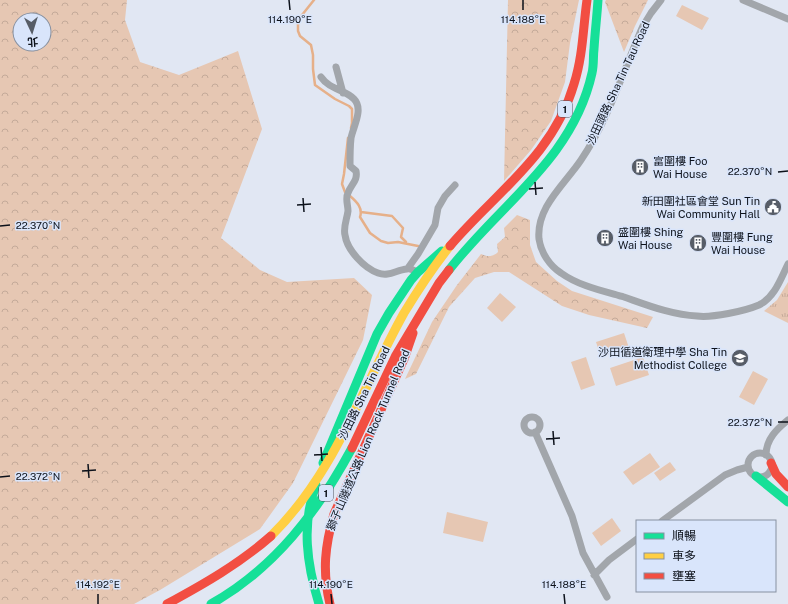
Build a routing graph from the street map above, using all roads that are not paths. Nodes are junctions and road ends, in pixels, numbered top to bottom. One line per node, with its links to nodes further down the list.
1 (587, 0): 10 (main road, 獅子山隧道公路 Lion Rock Tunnel Road / 1)
2 (598, 0): 14 (main road, 獅子山隧道公路 Lion Rock Tunnel Road / 1)
3 (661, 0): 11 (street, 沙田頭路 Sha Tin Tau Road)
4 (743, 0): 5 (street)
5 (788, 19)
6 (336, 66): 8 (street)
7 (321, 77): 8 (street)
8 (343, 93): 12 (street)
9 (455, 185): 12 (street)
10 (453, 241): 13 (main road, 獅子山隧道公路 Lion Rock Tunnel Road); 26 (main road, 沙田路 Sha Tin Road / 1)
11 (788, 264)
12 (408, 268): 13 (street)
13 (418, 272): 28 (main road, 獅子山隧道公路 Lion Rock Tunnel Road)
14 (416, 321): 27 (main road, 沙田路 Sha Tin Road / 1); 29 (main road, 獅子山隧道公路 Lion Rock Tunnel Road)
15 (788, 420): 17 (street)
16 (536, 432): 24 (street)
17 (768, 459): 18 (street); 19 (street); 20 (main road)
18 (748, 467): 19 (street); 22 (street)
19 (756, 476): 21 (main road)
20 (788, 487)
21 (788, 502)
22 (663, 520)
23 (636, 540): 24 (street)
24 (594, 574): 25 (street)
25 (607, 597)
26 (167, 604)
27 (211, 604)
28 (319, 604)
29 (330, 604)

